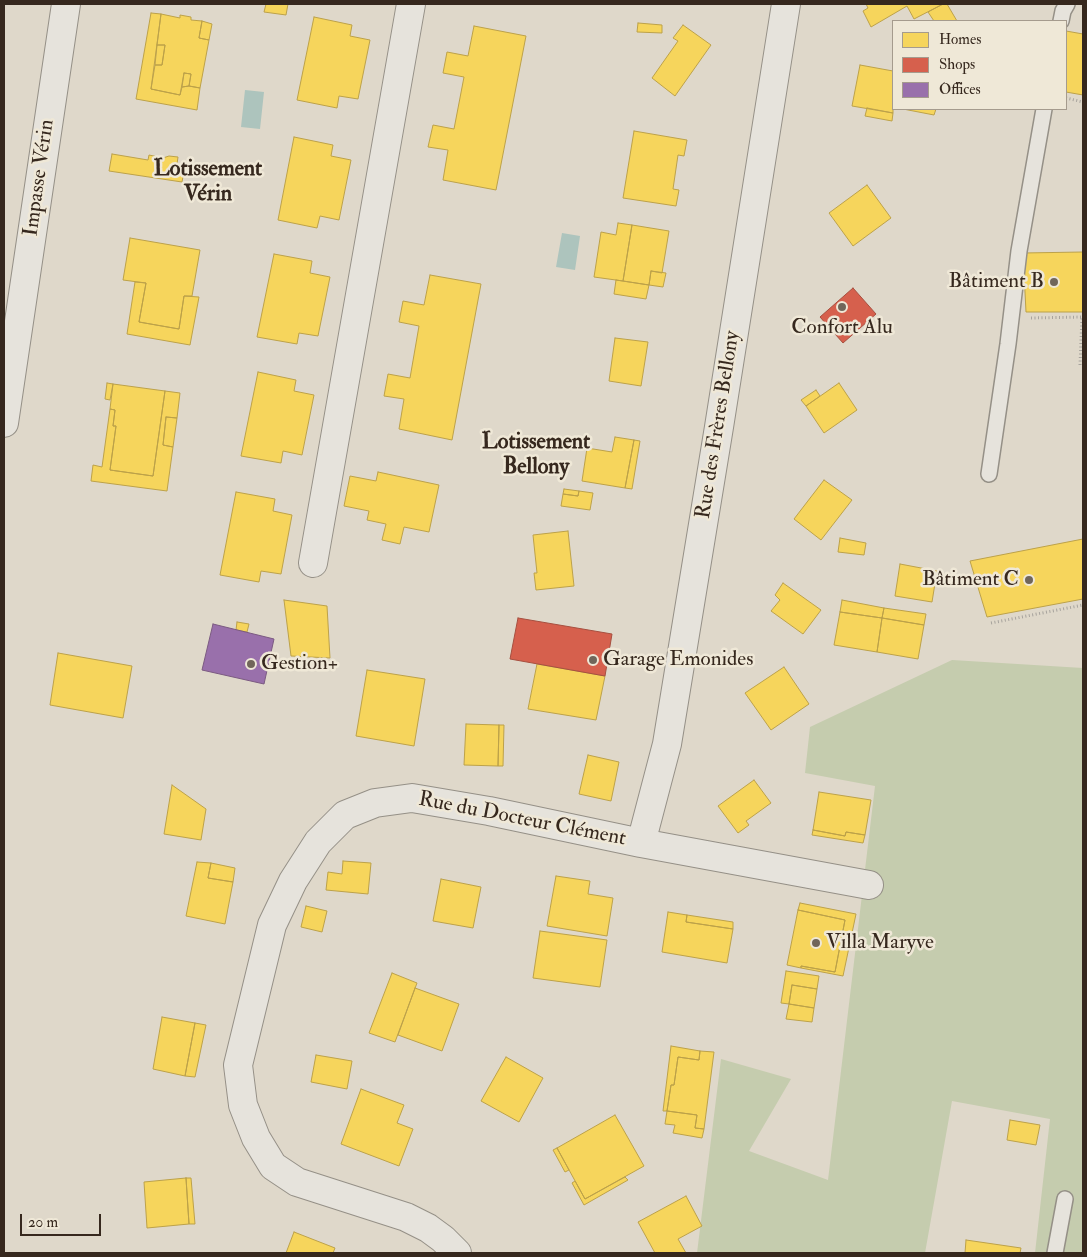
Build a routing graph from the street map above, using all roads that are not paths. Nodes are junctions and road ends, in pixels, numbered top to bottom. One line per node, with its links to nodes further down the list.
1 (66, 4): 7 (street, Impasse Vérin)
2 (411, 4): 9 (street)
3 (786, 4): 10 (street, Rue des Frères Bellony)
4 (1067, 4): 5 (lane)
5 (1061, 20)
6 (1044, 110): 8 (lane)
7 (4, 423)
8 (989, 474)
9 (313, 563)
10 (641, 843): 11 (street, Rue du Docteur Clément); 13 (street, Rue du Docteur Clément)
11 (869, 885)
12 (1065, 1199): 14 (lane)
13 (457, 1253)
14 (1055, 1253)

